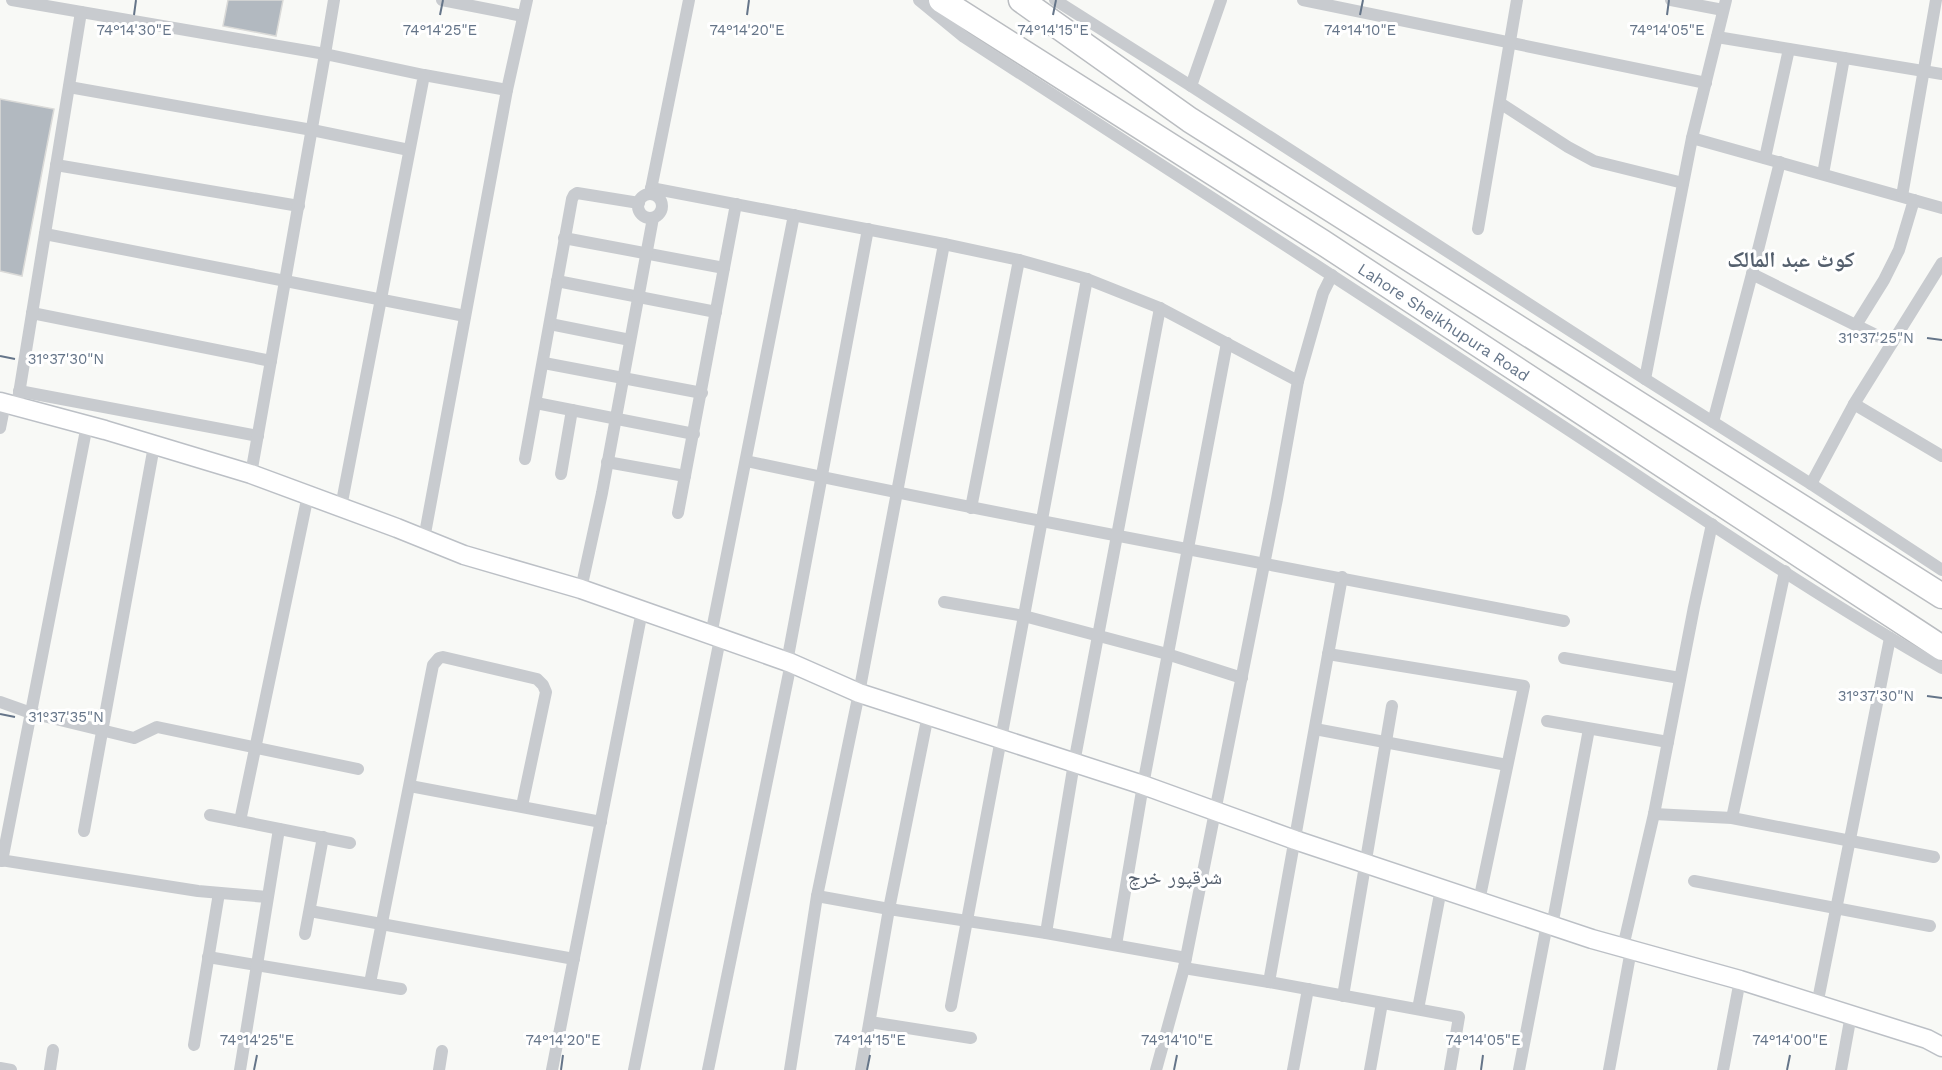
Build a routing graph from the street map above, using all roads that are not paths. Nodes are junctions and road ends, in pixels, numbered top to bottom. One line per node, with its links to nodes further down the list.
1 (12, 0): 17 (street)
2 (334, 0): 22 (street)
3 (442, 0): 18 (street)
4 (527, 0): 18 (street)
5 (688, 0): 40 (street)
6 (919, 0): 57 (street)
7 (941, 0): 122 (highway, Lahore Sheikhupura Road)
8 (1021, 0): 114 (highway, Lahore Sheikhupura Road)
9 (1055, 0): 15 (street)
10 (1221, 0): 28 (street)
11 (1303, 0): 20 (street)
12 (1517, 0): 20 (street)
13 (1671, 0): 16 (street)
14 (1936, 0): 24 (street)
15 (1071, 5): 28 (street)
16 (1725, 5): 19 (street)
17 (81, 12): 22 (street); 29 (street)
18 (523, 16): 30 (street)
19 (1717, 37): 21 (street); 27 (street)
20 (1510, 42): 27 (street); 31 (street)
21 (1789, 49): 23 (street); 35 (street)
22 (325, 54): 26 (street); 32 (street)
23 (1844, 58): 24 (street); 38 (street)
24 (1924, 71): 25 (street); 41 (street)
25 (1942, 74)
26 (424, 75): 30 (street); 34 (street)
27 (1706, 83): 33 (street)
28 (1191, 86): 76 (street)
29 (69, 87): 32 (street); 37 (street)
30 (507, 90): 67 (street)
31 (1500, 103): 39 (street); 49 (street)
32 (312, 130): 34 (street); 44 (street)
33 (1692, 138): 35 (street); 39 (street)
34 (409, 150): 63 (street)
35 (1765, 158): 36 (street)
36 (1780, 162): 38 (street); 58 (street)
37 (56, 165): 44 (street); 50 (street)
38 (1822, 174): 41 (street)
39 (1683, 183): 76 (street)
40 (651, 191): 42 (street); 43 (street); 47 (street)
41 (1908, 198): 45 (street); 69 (street)
42 (639, 203): 47 (street); 51 (street)
43 (736, 204): 46 (street); 56 (street)
44 (299, 206): 60 (street)
45 (1942, 208)
46 (794, 215): 48 (street); 92 (street)
47 (653, 218): 53 (street)
48 (868, 229): 52 (street); 97 (street)
49 (1478, 229)
50 (45, 234): 60 (street); 66 (street)
51 (564, 238): 53 (street); 61 (street)
52 (944, 244): 54 (street); 99 (street)
53 (647, 254): 56 (street); 62 (street)
54 (1019, 260): 59 (street); 102 (street)
55 (1942, 263): 72 (street)
56 (724, 268): 65 (street)
57 (1332, 274): 77 (street); 105 (street)
58 (1752, 274): 69 (street); 84 (street)
59 (1087, 279): 64 (street); 104 (street)
60 (285, 280): 63 (street); 73 (street)
61 (557, 281): 62 (street); 68 (street)
62 (638, 297): 65 (street); 70 (street)
63 (381, 301): 67 (street); 101 (street)
64 (1160, 308): 71 (street); 106 (street)
65 (717, 312): 78 (street)
66 (32, 313): 73 (street); 79 (street)
67 (465, 316): 107 (street)
68 (550, 324): 70 (street); 74 (street)
69 (1856, 325): 72 (street)
70 (630, 340): 75 (street)
71 (1227, 343): 77 (street); 108 (street)
72 (1892, 343): 81 (street)
73 (271, 361): 88 (street)
74 (544, 363): 75 (street); 80 (street)
75 (623, 378): 78 (street); 83 (street)
76 (1645, 379): 84 (street)
77 (1298, 381): 109 (street)
78 (702, 393): 87 (street)
79 (10, 401): 85 (street); 86 (street); 88 (street)
80 (536, 403): 82 (street); 91 (street)
81 (1854, 404): 90 (street); 98 (street)
82 (572, 410): 83 (street); 95 (street)
83 (616, 418): 87 (street); 93 (street)
84 (1713, 422): 98 (street)
85 (87, 425): 89 (street); 133 (street)
86 (0, 429)
87 (694, 434): 96 (street)
88 (258, 436): 94 (street)
89 (154, 446): 94 (street); 138 (street)
90 (1942, 456)
91 (525, 459)
92 (746, 461): 97 (street); 120 (street)
93 (607, 462): 96 (street); 113 (street)
94 (251, 474): 100 (street)
95 (561, 474)
96 (685, 476): 103 (street)
97 (821, 477): 99 (street); 126 (street)
98 (1811, 484): 110 (street)
99 (896, 493): 102 (street); 130 (street)
100 (308, 495): 101 (street); 142 (street)
101 (341, 507): 107 (street)
102 (971, 508): 104 (street)
103 (678, 513)
104 (1041, 521): 106 (street); 117 (street)
105 (1712, 524): 111 (street); 129 (street)
106 (1118, 534): 108 (street); 119 (street)
107 (424, 539): 113 (street)
108 (1187, 548): 109 (street); 123 (street)
109 (1265, 562): 112 (street); 128 (street)
110 (1942, 570)
111 (1785, 571): 121 (street); 152 (street)
112 (1342, 577): 118 (street); 124 (street)
113 (582, 589): 116 (street)
114 (1942, 596)
115 (944, 602): 117 (street)
116 (642, 611): 120 (street); 154 (street)
117 (1024, 616): 119 (street); 139 (street)
118 (1564, 621)
119 (1099, 636): 123 (street); 143 (street)
120 (716, 637): 126 (street); 208 (street)
121 (1890, 638): 127 (street); 159 (street)
122 (1942, 648)
123 (1167, 654): 128 (street); 146 (street)
124 (1328, 654): 136 (street); 144 (street)
125 (1563, 658): 129 (street)
126 (789, 663): 130 (street); 209 (street)
127 (1942, 668)
128 (1242, 678): 149 (street)
129 (1680, 678): 141 (street)
130 (859, 693): 134 (street); 167 (street)
131 (0, 702): 133 (street)
132 (1392, 706): 140 (street)
133 (31, 712): 138 (street); 162 (street)
134 (928, 715): 139 (street); 171 (street)
135 (1547, 721): 137 (street)
136 (1315, 729): 140 (street); 158 (street)
137 (1589, 729): 141 (street); 175 (street)
138 (101, 731): 142 (street); 156 (street)
139 (1002, 739): 143 (street); 173 (street)
140 (1386, 742): 144 (street); 163 (street)
141 (1668, 742): 150 (street)
142 (255, 747): 145 (street); 153 (street)
143 (1074, 763): 146 (street); 177 (street)
144 (1507, 765): 169 (street)
145 (358, 769)
146 (1143, 785): 149 (street); 179 (street)
147 (410, 786): 148 (street); 148 (street); 174 (street)
148 (522, 806): 154 (street)
149 (1216, 811): 158 (street); 183 (street)
150 (1654, 814): 152 (street); 180 (street)
151 (210, 815): 153 (street)
152 (1732, 818): 159 (street)
153 (240, 821): 155 (street)
154 (601, 822): 182 (street)
155 (279, 829): 157 (street); 168 (street)
156 (84, 831)
157 (323, 837): 160 (street); 172 (street)
158 (1294, 840): 163 (street); 186 (street)
159 (1850, 840): 161 (street); 170 (street)
160 (351, 843)
161 (1934, 857)
162 (1, 860): 166 (street)
163 (1365, 863): 165 (street); 190 (street)
164 (1694, 880): 170 (street)
165 (1441, 889): 169 (street); 194 (street)
166 (219, 893): 168 (street); 181 (street)
167 (817, 896): 171 (street); 210 (street)
168 (267, 897): 184 (street)
169 (1479, 901): 175 (street)
170 (1836, 908): 176 (street); 192 (street)
171 (889, 909): 173 (street); 196 (street)
172 (310, 911): 174 (street); 178 (street)
173 (967, 920): 177 (street); 193 (street)
174 (382, 924): 182 (street); 187 (street)
175 (1550, 925): 180 (street); 216 (street)
176 (1930, 926)
177 (1046, 933): 179 (street)
178 (305, 934)
179 (1116, 945): 183 (street)
180 (1627, 949): 185 (street); 217 (street)
181 (208, 957): 184 (street); 198 (street)
182 (574, 959): 207 (street)
183 (1186, 963): 186 (street); 212 (street)
184 (256, 964): 187 (street); 205 (street)
185 (1740, 980): 192 (street); 218 (street)
186 (1269, 982): 189 (street)
187 (370, 983): 188 (street)
188 (401, 989)
189 (1308, 989): 190 (street); 213 (street)
190 (1343, 996): 191 (street)
191 (1382, 1003): 194 (street); 214 (street)
192 (1817, 1005): 195 (street)
193 (951, 1006)
194 (1418, 1009): 215 (street)
195 (1851, 1015): 199 (street); 219 (street)
196 (870, 1022): 197 (street); 211 (street)
197 (971, 1038)
198 (194, 1045)
199 (1942, 1047)
200 (53, 1050): 204 (street)
201 (442, 1051): 206 (street)
202 (0, 1068): 203 (street)
203 (11, 1070)
204 (50, 1070)
205 (240, 1070)
206 (439, 1070)
207 (552, 1070)
208 (634, 1070)
209 (708, 1070)
210 (790, 1070)
211 (861, 1070)
212 (1156, 1070)
213 (1293, 1070)
214 (1370, 1070)
215 (1450, 1070)
216 (1519, 1070)
217 (1609, 1070)
218 (1723, 1070)
219 (1841, 1070)

